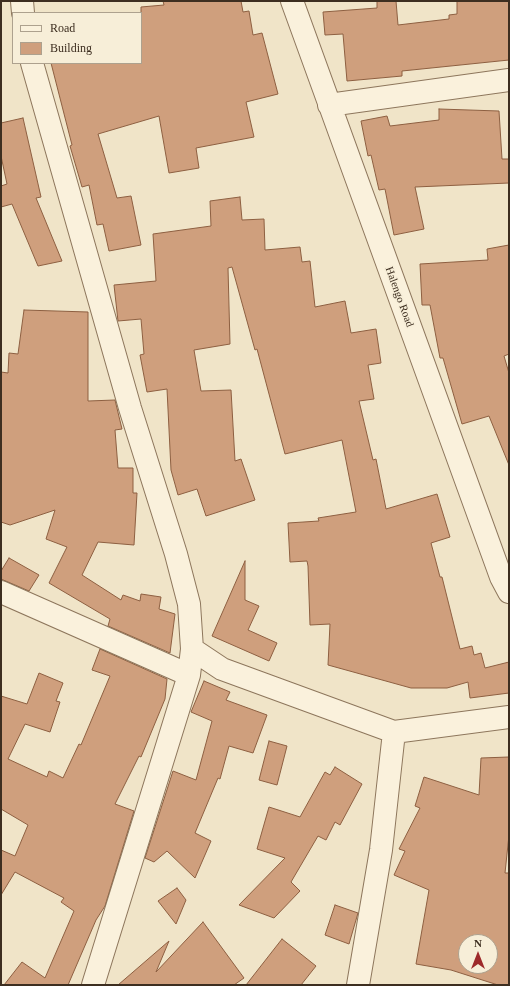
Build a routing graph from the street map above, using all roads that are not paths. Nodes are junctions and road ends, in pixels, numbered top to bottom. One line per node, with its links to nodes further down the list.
1 (22, 1): 3 (street)
2 (292, 1): 6 (street, Halengo Road)
3 (23, 12)
4 (32, 64): 9 (street)
5 (509, 80): 6 (street)
6 (329, 105): 7 (street, Halengo Road)
7 (508, 586)
8 (1, 592): 10 (street)
9 (192, 649): 10 (street); 12 (street)
10 (189, 675): 13 (street)
11 (509, 717): 12 (street)
12 (394, 732): 14 (street)
13 (93, 985)
14 (358, 985)

